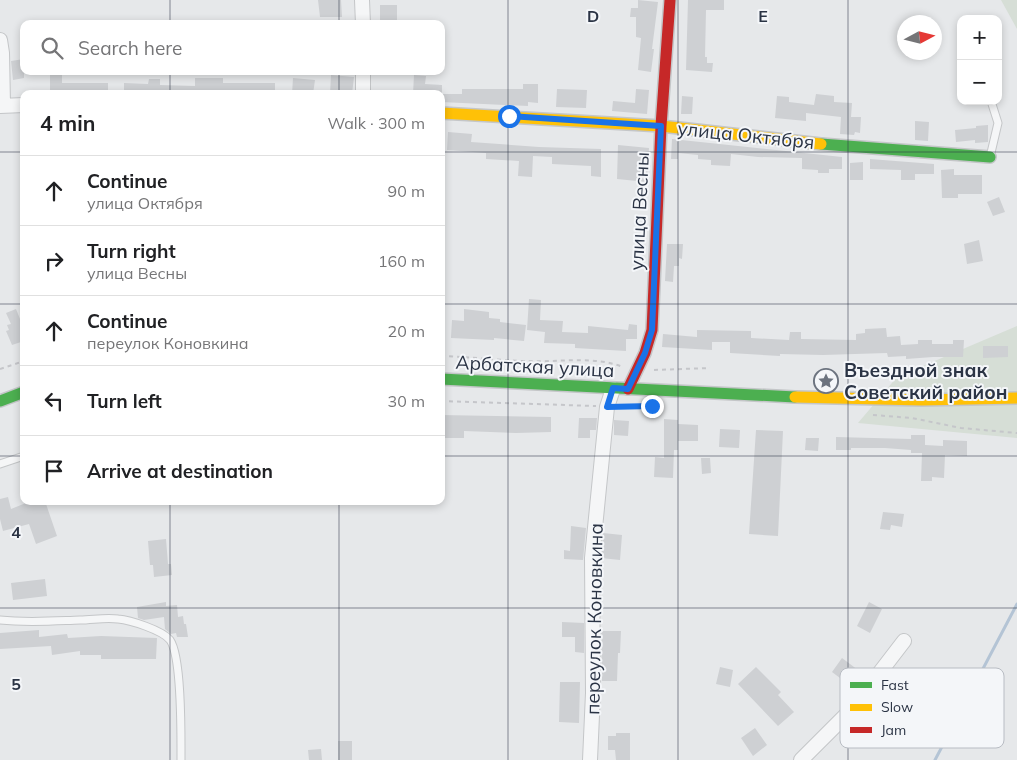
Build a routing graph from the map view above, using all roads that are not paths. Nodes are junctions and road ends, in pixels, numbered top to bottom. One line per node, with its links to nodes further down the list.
1 (362, 0): 3 (street)
2 (670, 0): 11 (street, улица Весны)
3 (364, 20)
4 (0, 40): 9 (street)
5 (363, 75): 6 (street)
6 (363, 90)
7 (20, 105): 9 (street)
8 (993, 105): 12 (lane)
9 (2, 106)
10 (445, 114): 11 (street, улица Октября)
11 (661, 126): 12 (street, улица Октября); 15 (street, улица Весны)
12 (990, 157)
13 (445, 378): 14 (street, Арбатская улица)
14 (613, 388): 15 (street, Арбатская улица); 26 (street, переулок Коновкина)
15 (628, 389): 17 (street, Арбатская улица)
16 (20, 394): 18 (street)
17 (1017, 398)
18 (0, 401)
19 (20, 457): 20 (lane)
20 (0, 464)
21 (0, 620): 25 (lane)
22 (904, 641): 23 (street)
23 (883, 668)
24 (840, 721): 27 (street)
25 (181, 760)
26 (590, 760)
27 (801, 760)

